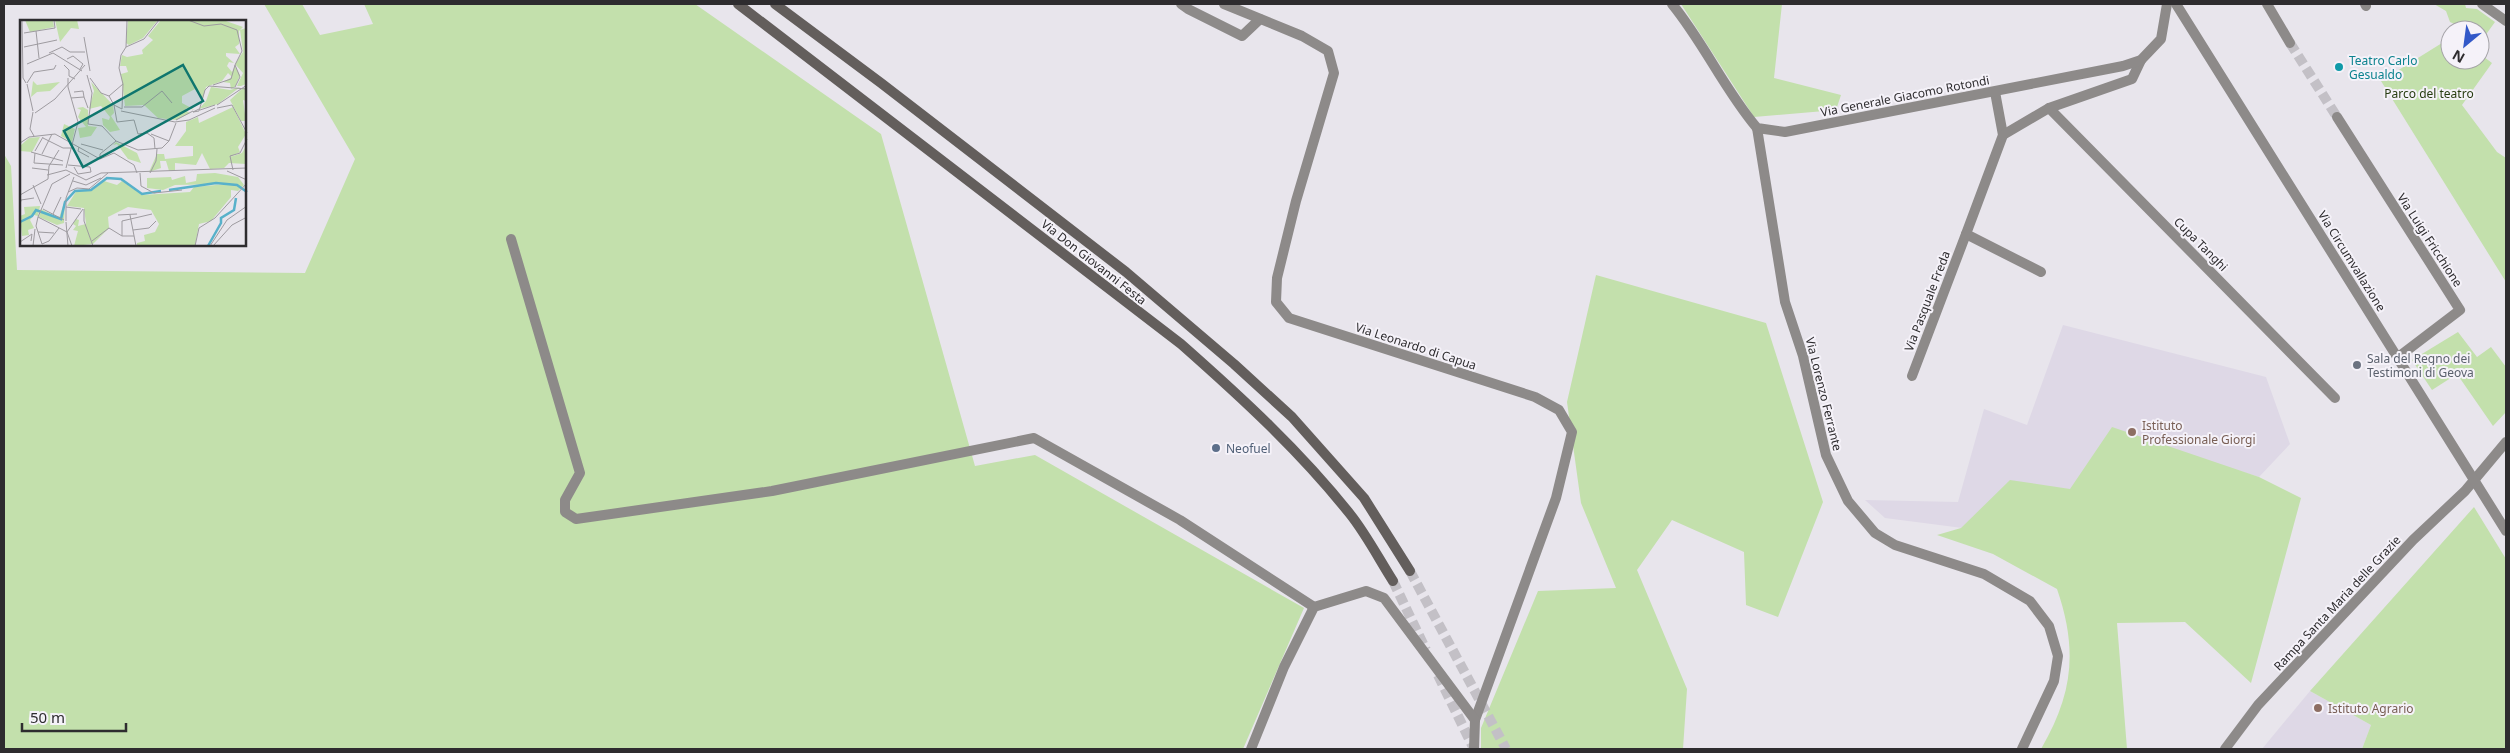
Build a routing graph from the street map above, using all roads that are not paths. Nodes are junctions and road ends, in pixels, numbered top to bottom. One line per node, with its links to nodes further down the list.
1 (738, 4): 29 (main road, Via Don Giovanni Festa)
2 (775, 4): 28 (main road, Via Don Giovanni Festa)
3 (1181, 4): 10 (street)
4 (1224, 4): 10 (street, Via Leonardo di Capua)
5 (1672, 4): 17 (street)
6 (2167, 4): 13 (street)
7 (2176, 4): 22 (street, Via Circumvallazione)
8 (2267, 4): 12 (street)
9 (2482, 4): 11 (street)
10 (1260, 19): 31 (street, Via Leonardo di Capua)
11 (2506, 20)
12 (2290, 43)
13 (2141, 60): 14 (street, Via Generale Giacomo Rotondi); 15 (street)
14 (1995, 92): 17 (street, Via Generale Giacomo Rotondi); 18 (street)
15 (2049, 108): 18 (street); 24 (street, Cupa Tanghi)
16 (2337, 117): 22 (street, Via Luigi Fricchione)
17 (1757, 128): 34 (street, Via Lorenzo Ferrante)
18 (2003, 135): 19 (street, Via Pasquale Freda)
19 (1966, 234): 21 (street); 23 (street, Via Pasquale Freda)
20 (511, 239): 30 (street)
21 (2041, 272)
22 (2397, 358): 26 (street, Via Circumvallazione)
23 (1912, 376)
24 (2335, 398)
25 (2506, 442): 26 (street, Rampa Santa Maria delle Grazie)
26 (2474, 481): 27 (street, Via Circumvallazione); 35 (street, Rampa Santa Maria delle Grazie)
27 (2506, 532)
28 (1410, 571)
29 (1393, 581)
30 (1314, 607): 31 (street); 32 (street)
31 (1475, 720): 33 (street)
32 (1251, 749)
33 (1474, 749)
34 (2022, 749)
35 (2225, 749)

